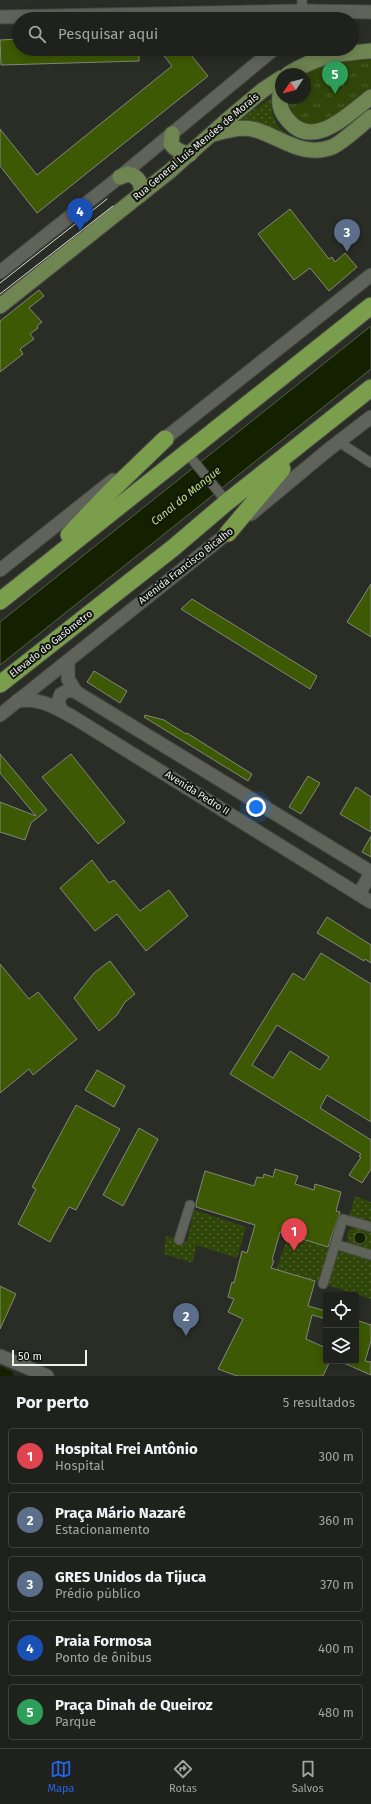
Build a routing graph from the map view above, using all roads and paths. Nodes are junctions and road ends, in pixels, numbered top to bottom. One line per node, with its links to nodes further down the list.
1 (302, 6): 2 (main road); 3 (main road)
2 (288, 12)
3 (335, 12): 4 (main road)
4 (371, 12)
5 (0, 17): 6 (main road)
6 (12, 17)
7 (371, 51): 8 (main road, Rua General Luís Mendes de Morais)
8 (359, 52)
9 (266, 56): 16 (main road)
10 (328, 56): 11 (main road, Rua General Luís Mendes de Morais)
11 (298, 68)
12 (275, 82): 17 (main road, Rua General Luís Mendes de Morais)
13 (371, 97): 14 (main road)
14 (280, 104)
15 (371, 117): 17 (main road)
16 (172, 134): 18 (main road); 19 (main road)
17 (210, 134): 18 (main road, Rua General Luís Mendes de Morais)
18 (190, 154): 20 (main road, Rua General Luís Mendes de Morais)
19 (120, 177): 20 (main road); 21 (main road)
20 (140, 195): 23 (main road, Rua General Luís Mendes de Morais)
21 (0, 272)
22 (371, 275): 28 (main road)
23 (0, 306)
24 (371, 306): 30 (highway)
25 (371, 388): 27 (highway)
26 (371, 417): 29 (main road, Avenida Francisco Bicalho)
27 (312, 435): 32 (highway); 33 (highway)
28 (165, 439): 34 (highway); 35 (main road)
29 (338, 442): 31 (street); 33 (main road, Avenida Francisco Bicalho)
30 (191, 458): 32 (street); 34 (highway)
31 (371, 463)
32 (223, 497): 38 (highway, Elevado do Gasômetro)
33 (228, 533): 37 (main road, Avenida Francisco Bicalho)
34 (43, 567): 36 (highway)
35 (0, 570)
36 (0, 601)
37 (68, 661): 39 (main road); 40 (main road, Avenida Francisco Bicalho)
38 (0, 684)
39 (76, 692): 41 (main road); 43 (main road)
40 (17, 701): 41 (main road, Avenida Pedro II); 42 (main road, Avenida Francisco Bicalho)
41 (62, 711): 44 (main road, Avenida Pedro II)
42 (0, 715)
43 (371, 872): 44 (main road)
44 (358, 894): 45 (main road, Avenida Pedro II)
45 (371, 902)
46 (190, 1205): 48 (street)
47 (371, 1228): 49 (street)
48 (179, 1240)
49 (335, 1244): 50 (street); 51 (street)
50 (371, 1255)
51 (323, 1284)
52 (0, 1356): 53 (main road)
53 (47, 1376)

